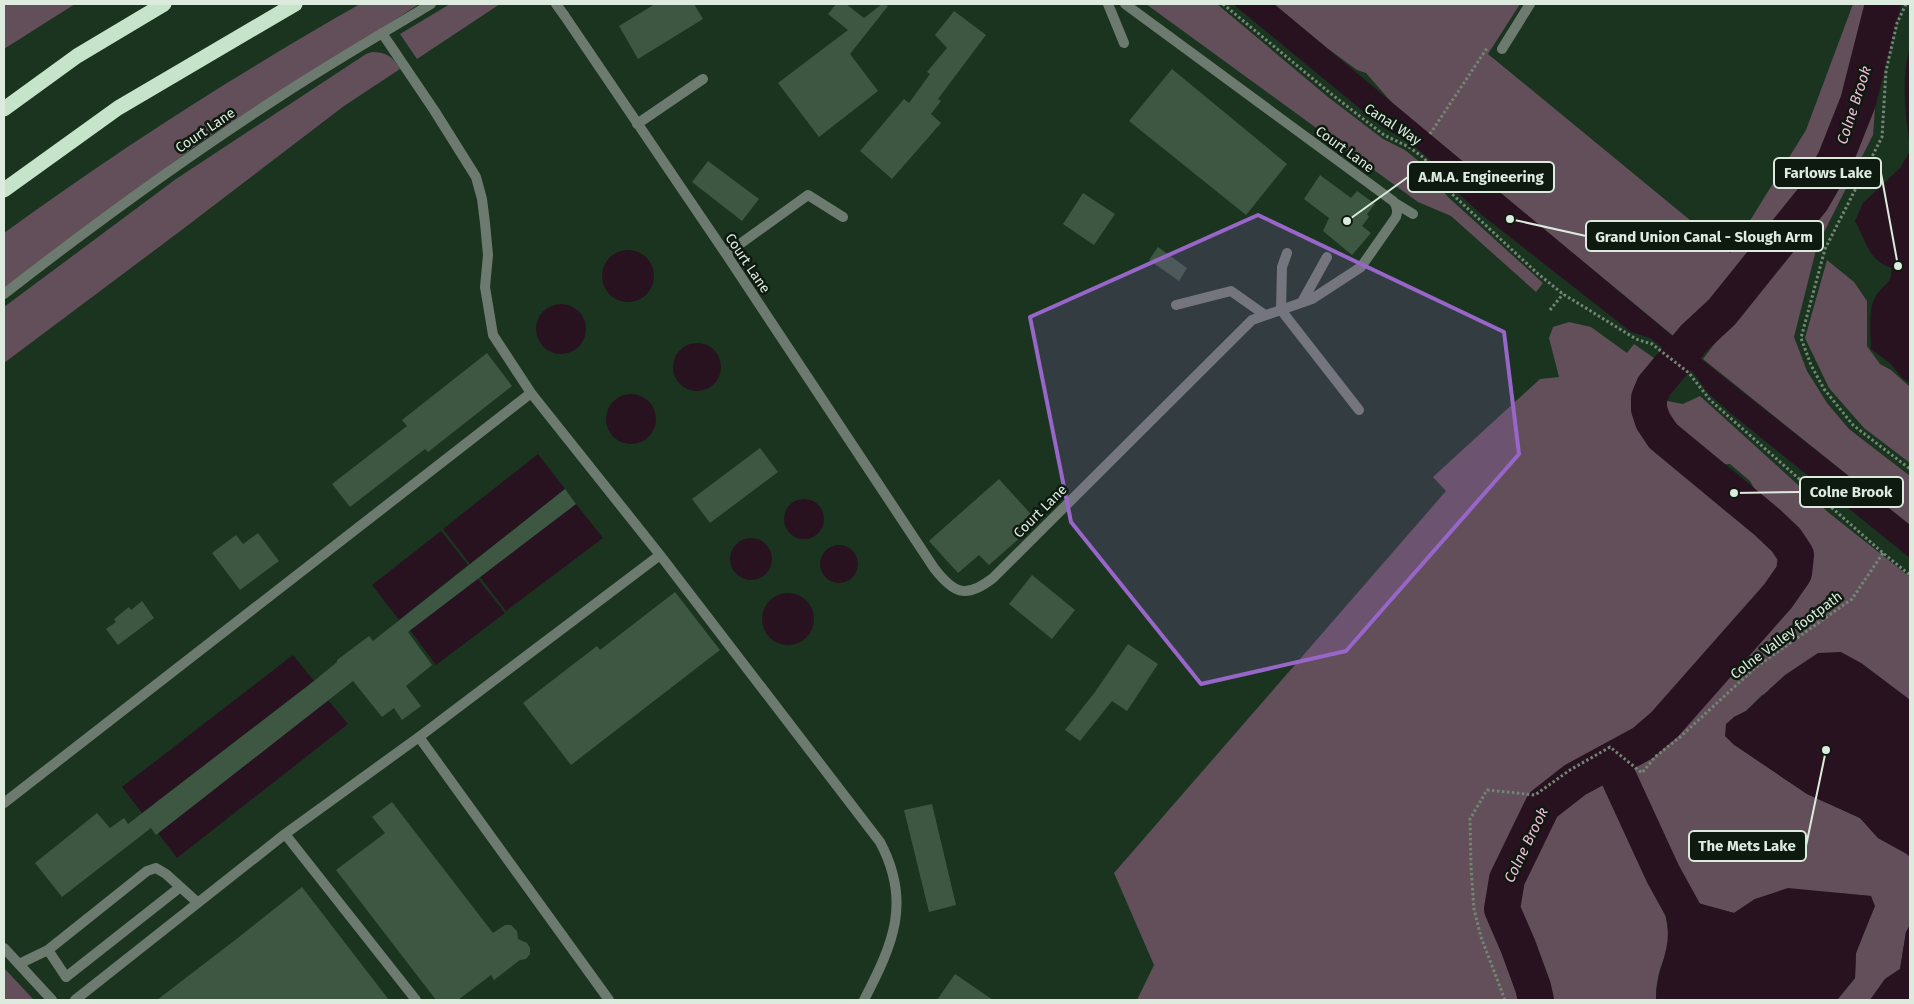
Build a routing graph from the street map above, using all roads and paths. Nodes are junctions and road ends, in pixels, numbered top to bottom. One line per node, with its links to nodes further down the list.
1 (164, 4): 15 (highway)
2 (295, 4): 18 (highway)
3 (431, 4): 10 (street, Court Lane)
4 (556, 4): 16 (street, Court Lane)
5 (1108, 4): 12 (street)
6 (1125, 4): 19 (street, Court Lane)
7 (1223, 4): 26 (path, Canal Way)
8 (1530, 4): 13 (street)
9 (1906, 4): 34 (path)
10 (382, 33): 25 (street, Court Lane); 32 (street)
11 (1490, 42): 17 (path)
12 (1124, 43)
13 (1502, 49)
14 (703, 79): 16 (street)
15 (4, 109)
16 (637, 124): 23 (street, Court Lane)
17 (1430, 134)
18 (4, 190)
19 (1395, 203): 20 (street); 27 (street, Court Lane)
20 (1413, 214)
21 (843, 217): 23 (street)
22 (1287, 253): 29 (street)
23 (726, 254): 31 (street, Court Lane)
24 (1327, 257): 27 (street)
25 (4, 294)
26 (1563, 294): 30 (path); 35 (path, Canal Way)
27 (1302, 302): 29 (street, Court Lane)
28 (1176, 305): 31 (street)
29 (1281, 310): 31 (street, Court Lane); 33 (street)
30 (1550, 310)
31 (1265, 315)
32 (531, 393): 36 (street); 39 (street)
33 (1358, 410)
34 (1910, 469)
35 (1883, 553): 37 (path, Canal Way); 51 (path, Colne Valley footpath)
36 (660, 555): 38 (street); 50 (street)
37 (1910, 575)
38 (419, 737): 40 (street); 49 (street)
39 (4, 803)
40 (285, 834): 42 (street); 48 (street)
41 (179, 888): 42 (street); 44 (street); 44 (street)
42 (197, 902): 47 (street)
43 (4, 948): 45 (street)
44 (48, 950): 45 (street)
45 (19, 964): 46 (street)
46 (52, 1000)
47 (75, 1000)
48 (416, 1000)
49 (609, 1000)
50 (864, 1000)
51 (1504, 1000)

